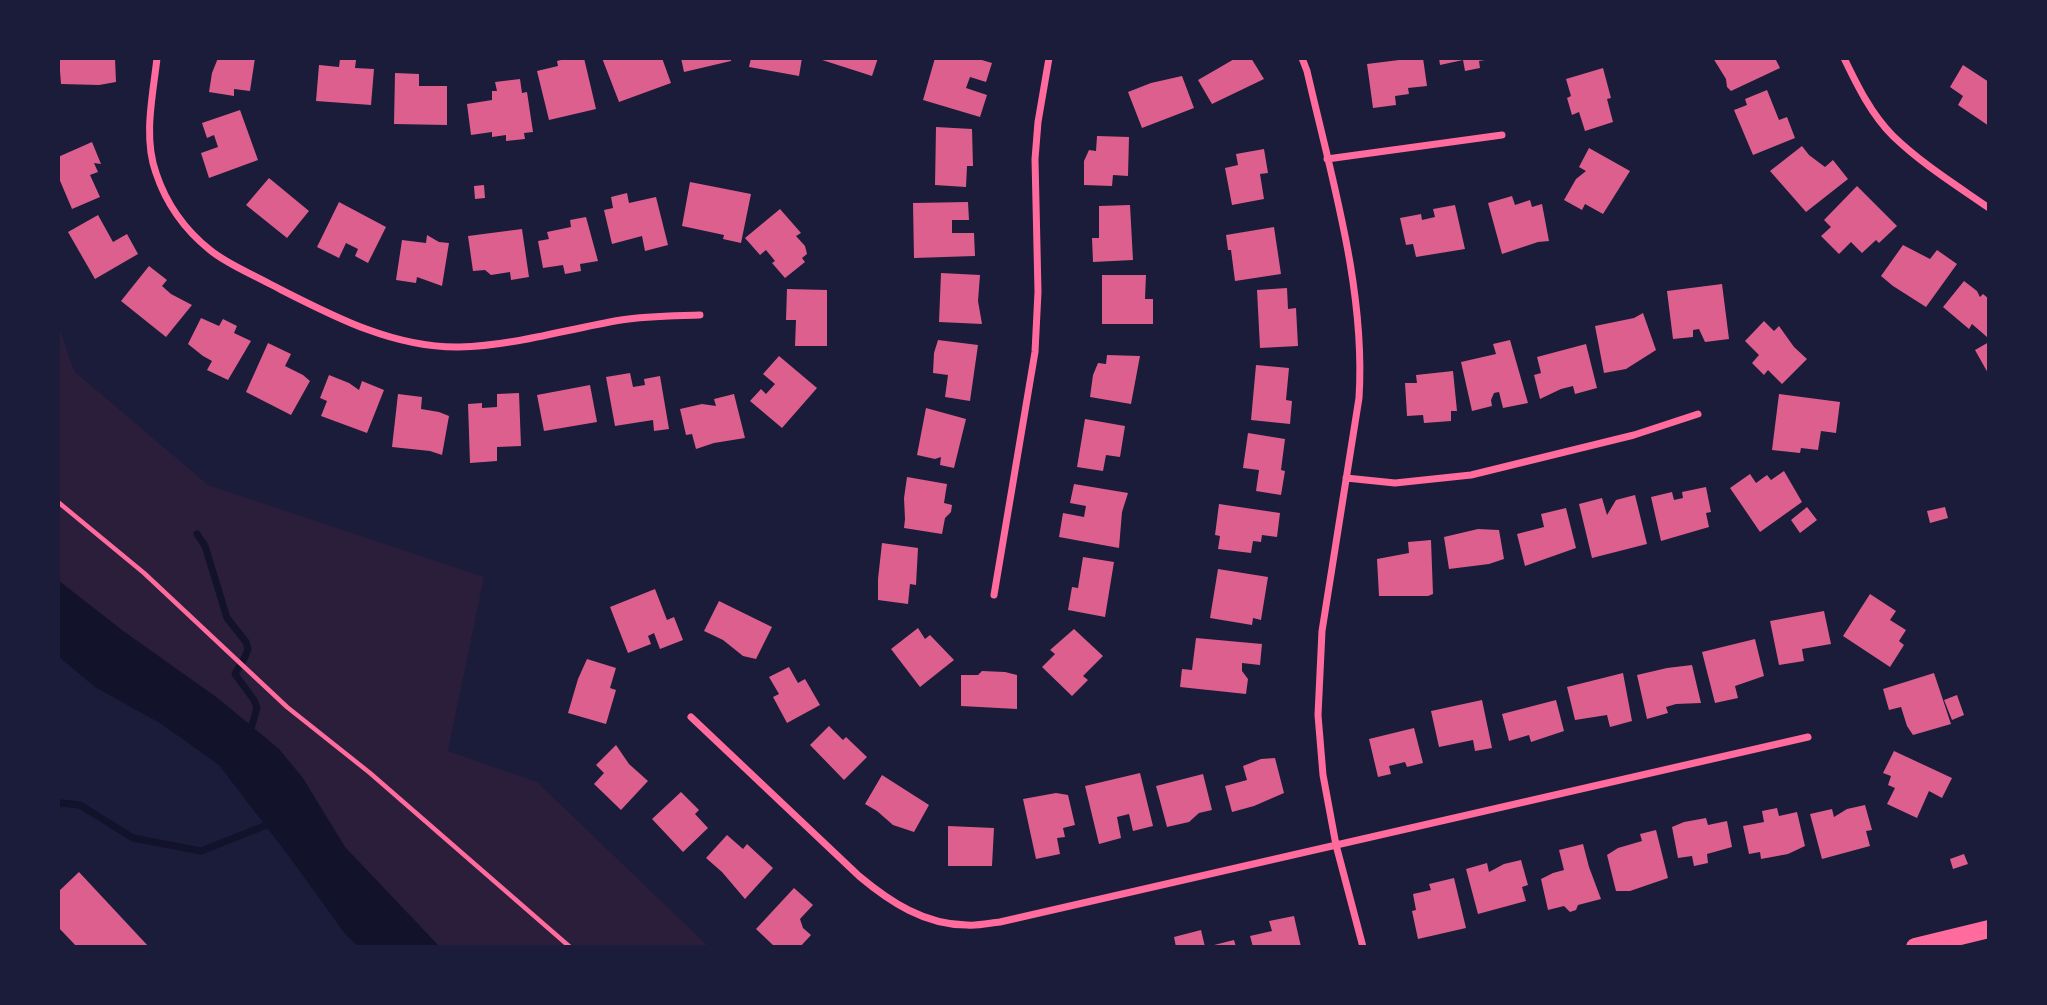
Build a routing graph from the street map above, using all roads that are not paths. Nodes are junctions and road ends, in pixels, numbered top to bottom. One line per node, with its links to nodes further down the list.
1 (157, 58): 8 (street)
2 (1049, 58): 11 (street)
3 (1302, 58): 6 (street)
4 (1844, 58): 7 (street)
5 (1502, 135): 6 (street)
6 (1327, 159): 10 (street)
7 (1989, 208)
8 (700, 316)
9 (1698, 414): 10 (street)
10 (1346, 478): 14 (street)
11 (994, 595)
12 (691, 717): 14 (street)
13 (1808, 737): 14 (street)
14 (1336, 845): 16 (street)
15 (1989, 929): 17 (main road)
16 (1363, 947)
17 (1914, 947)

